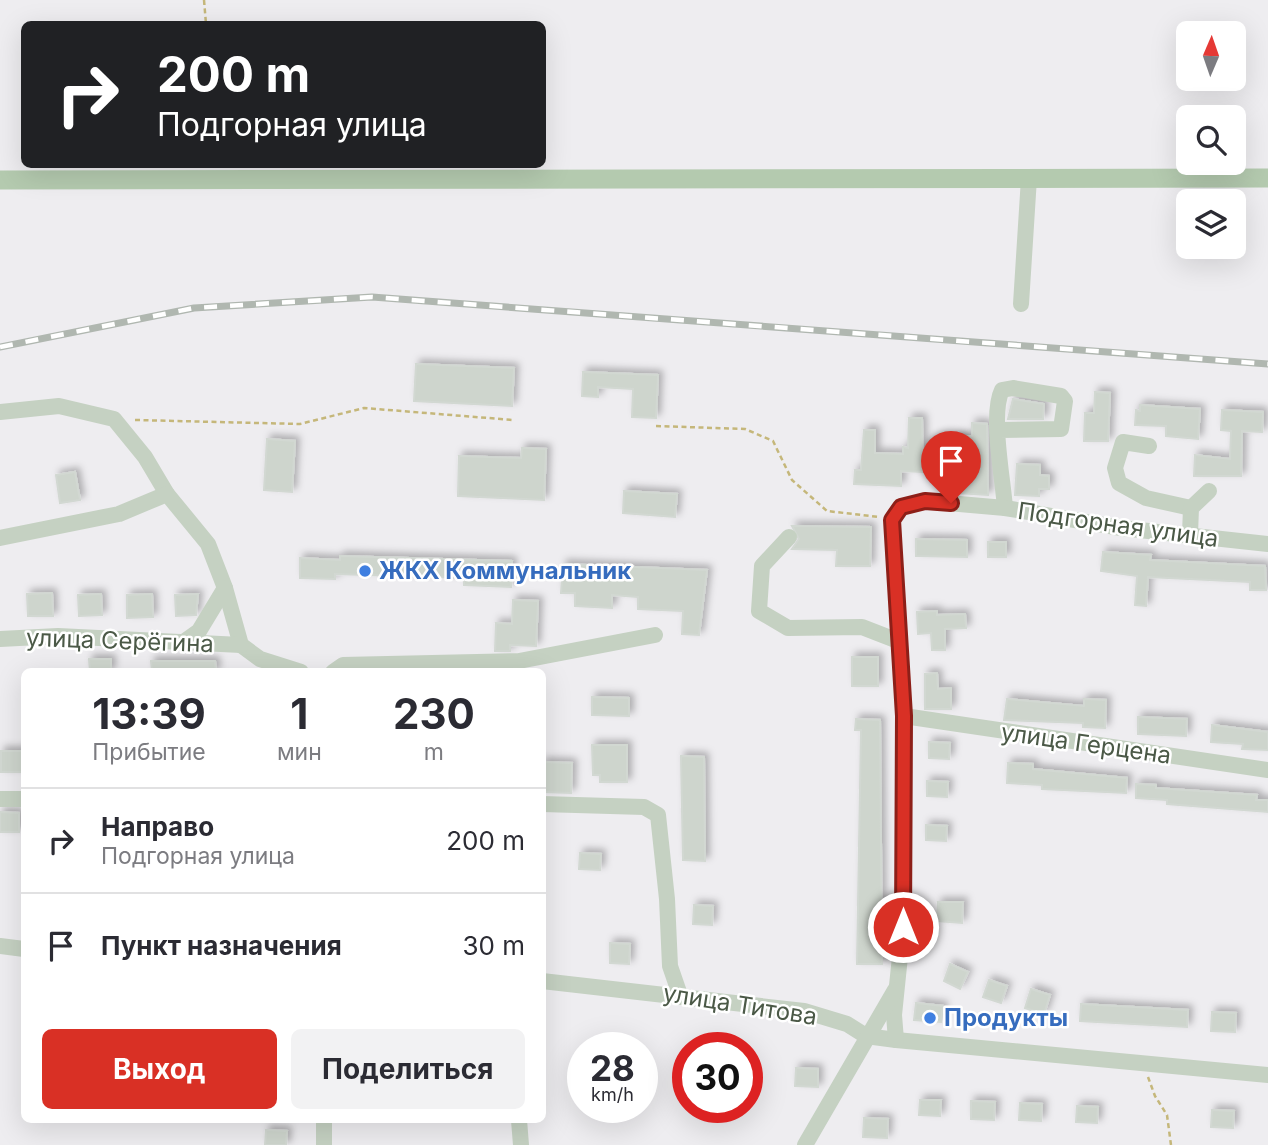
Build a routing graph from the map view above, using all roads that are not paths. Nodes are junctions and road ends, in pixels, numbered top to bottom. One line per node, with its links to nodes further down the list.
1 (1030, 178): 2 (main road); 3 (main road); 4 (street)
2 (1268, 178)
3 (0, 180)
4 (1021, 304)
5 (0, 412): 9 (street)
6 (999, 430): 6 (street); 10 (street)
7 (1149, 446): 11 (street)
8 (1209, 491): 11 (street)
9 (167, 494): 14 (street); 16 (street)
10 (1005, 508): 12 (street, Подгорная улица); 20 (street, Подгорная улица)
11 (1191, 508): 12 (street)
12 (1190, 534): 15 (street, Подгорная улица)
13 (789, 537): 20 (street)
14 (0, 538)
15 (1268, 544)
16 (225, 588): 19 (street); 21 (street)
17 (654, 635): 23 (street)
18 (0, 639): 19 (street, улица Серёгина)
19 (185, 641): 21 (street, улица Серёгина)
20 (898, 641): 24 (street)
21 (241, 645): 22 (street)
22 (288, 668)
23 (339, 668)
24 (904, 716): 25 (street, улица Герцена); 31 (street)
25 (1268, 770)
26 (0, 799): 27 (street)
27 (21, 799)
28 (546, 804): 33 (street)
29 (0, 946): 30 (street)
30 (21, 949)
31 (900, 980): 34 (street); 35 (street)
32 (546, 981): 33 (street, улица Титова)
33 (680, 995): 34 (street, улица Титова)
34 (866, 1036): 35 (street, улица Титова); 41 (street)
35 (896, 1040): 36 (street, улица Титова)
36 (1268, 1075)
37 (324, 1123): 39 (street)
38 (519, 1123): 40 (street)
39 (324, 1145)
40 (521, 1145)
41 (805, 1145)

